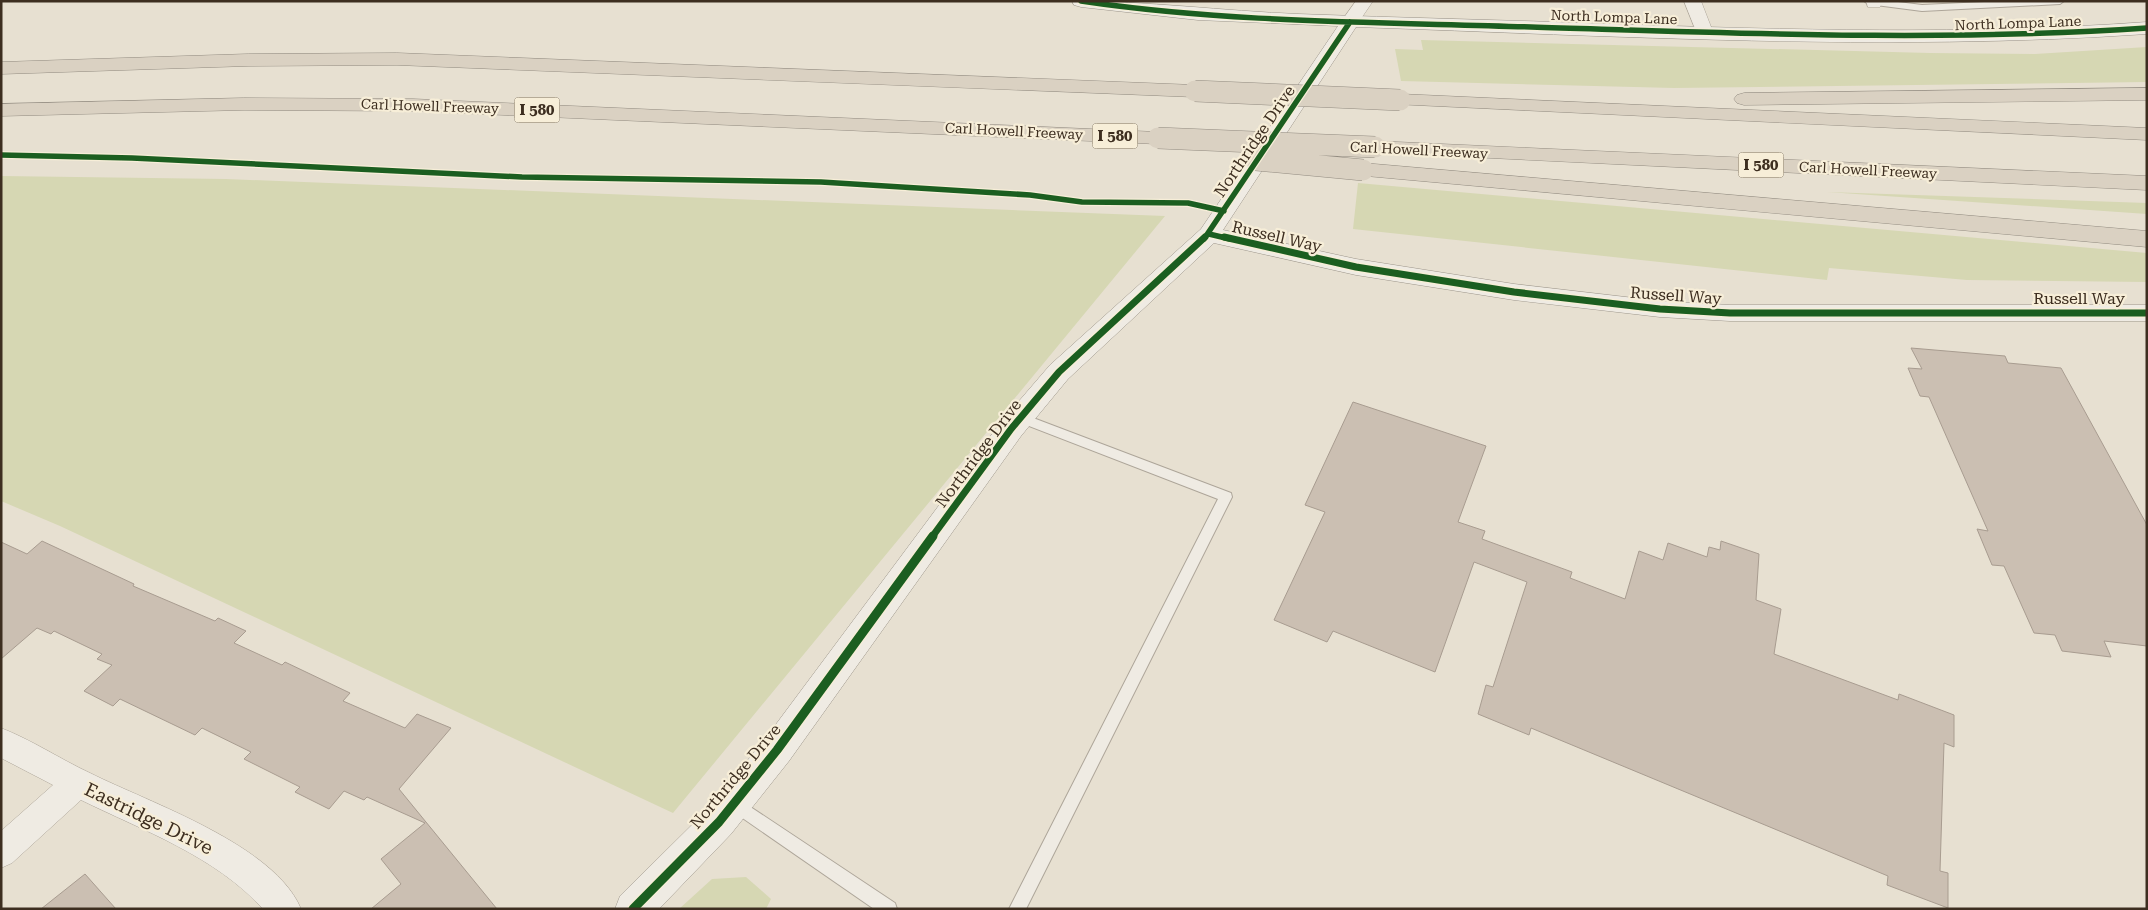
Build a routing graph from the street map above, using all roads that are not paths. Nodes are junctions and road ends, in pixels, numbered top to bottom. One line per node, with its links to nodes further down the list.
1 (1081, 1): 6 (street, North Lompa Lane)
2 (1365, 1): 6 (street)
3 (1692, 1): 8 (street)
4 (2060, 1): 5 (lane)
5 (1872, 2)
6 (1350, 22): 8 (street, North Lompa Lane); 16 (street, Northridge Drive)
7 (2147, 28): 8 (street, North Lompa Lane)
8 (1704, 32)
9 (1, 68): 11 (highway, bridge)
10 (2147, 94): 11 (highway)
11 (1400, 100): 13 (highway)
12 (1, 110): 14 (highway, Carl Howell Freeway / I 580)
13 (2147, 134)
14 (1154, 144): 15 (highway, Carl Howell Freeway / I 580, bridge); 17 (highway, bridge)
15 (2147, 183)
16 (1209, 234): 18 (street, Russell Way); 19 (street, Northridge Drive)
17 (2147, 239)
18 (2147, 313)
19 (1020, 418): 22 (street, Northridge Drive); 27 (lane)
20 (1, 742): 21 (street, Eastridge Drive)
21 (78, 783): 23 (street); 24 (street, Eastridge Drive)
22 (734, 803): 25 (street, Northridge Drive); 26 (lane)
23 (1, 852)
24 (285, 909)
25 (633, 909)
26 (889, 909)
27 (1016, 909)

